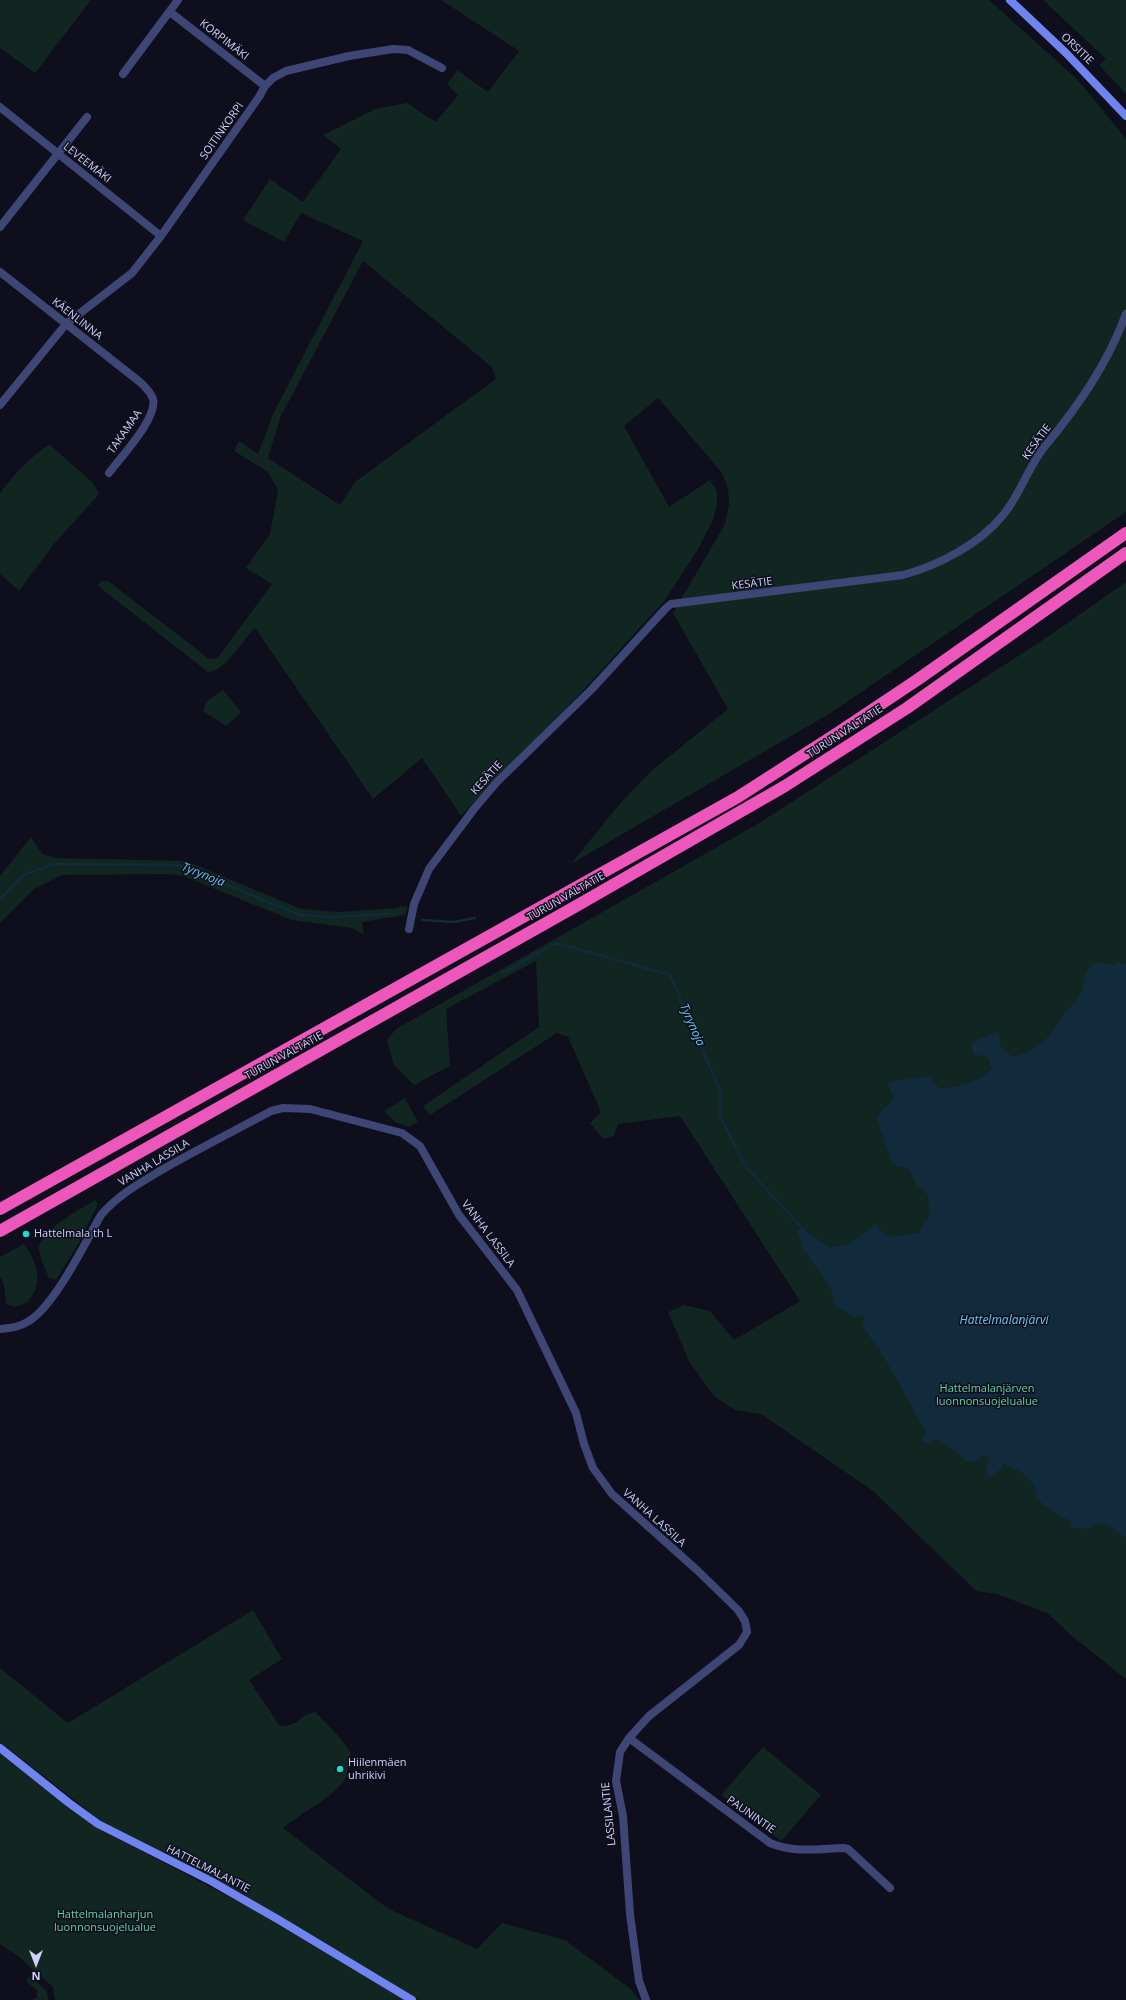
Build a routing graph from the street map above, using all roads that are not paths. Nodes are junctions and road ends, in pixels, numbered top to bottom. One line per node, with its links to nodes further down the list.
1 (178, 0): 3 (street)
2 (1010, 0): 8 (street, ORSITIE)
3 (170, 12): 5 (street); 6 (street, KORPIMÄKI)
4 (442, 68): 6 (street, SOITINKORPI)
5 (123, 74)
6 (265, 86): 12 (street, SOITINKORPI)
7 (0, 107): 10 (street, LEVEEMÄKI)
8 (1126, 116)
9 (87, 117): 10 (street)
10 (58, 154): 11 (street); 12 (street, LEVEEMÄKI)
11 (0, 227)
12 (161, 236): 15 (street, SOITINKORPI)
13 (0, 272): 15 (street, KÄENLINNA)
14 (1126, 314): 21 (street, KESÄTIE)
15 (66, 324): 16 (street, KÄENLINNA); 17 (street, SOITINKORPI)
16 (140, 382): 18 (street, TAKAMAA)
17 (0, 405)
18 (109, 473)
19 (1126, 533): 22 (highway, TURUN VALTATIE)
20 (1126, 553): 23 (highway, TURUN VALTATIE)
21 (409, 929)
22 (0, 1209)
23 (0, 1231)
24 (0, 1329): 25 (street, VANHA LASSILA)
25 (747, 1632): 26 (street, LASSILANTIE)
26 (629, 1738): 28 (street, PAUNINTIE); 30 (street, LASSILANTIE)
27 (0, 1748): 29 (street, HATTELMALANTIE)
28 (890, 1888)
29 (412, 2000)
30 (646, 2000)

